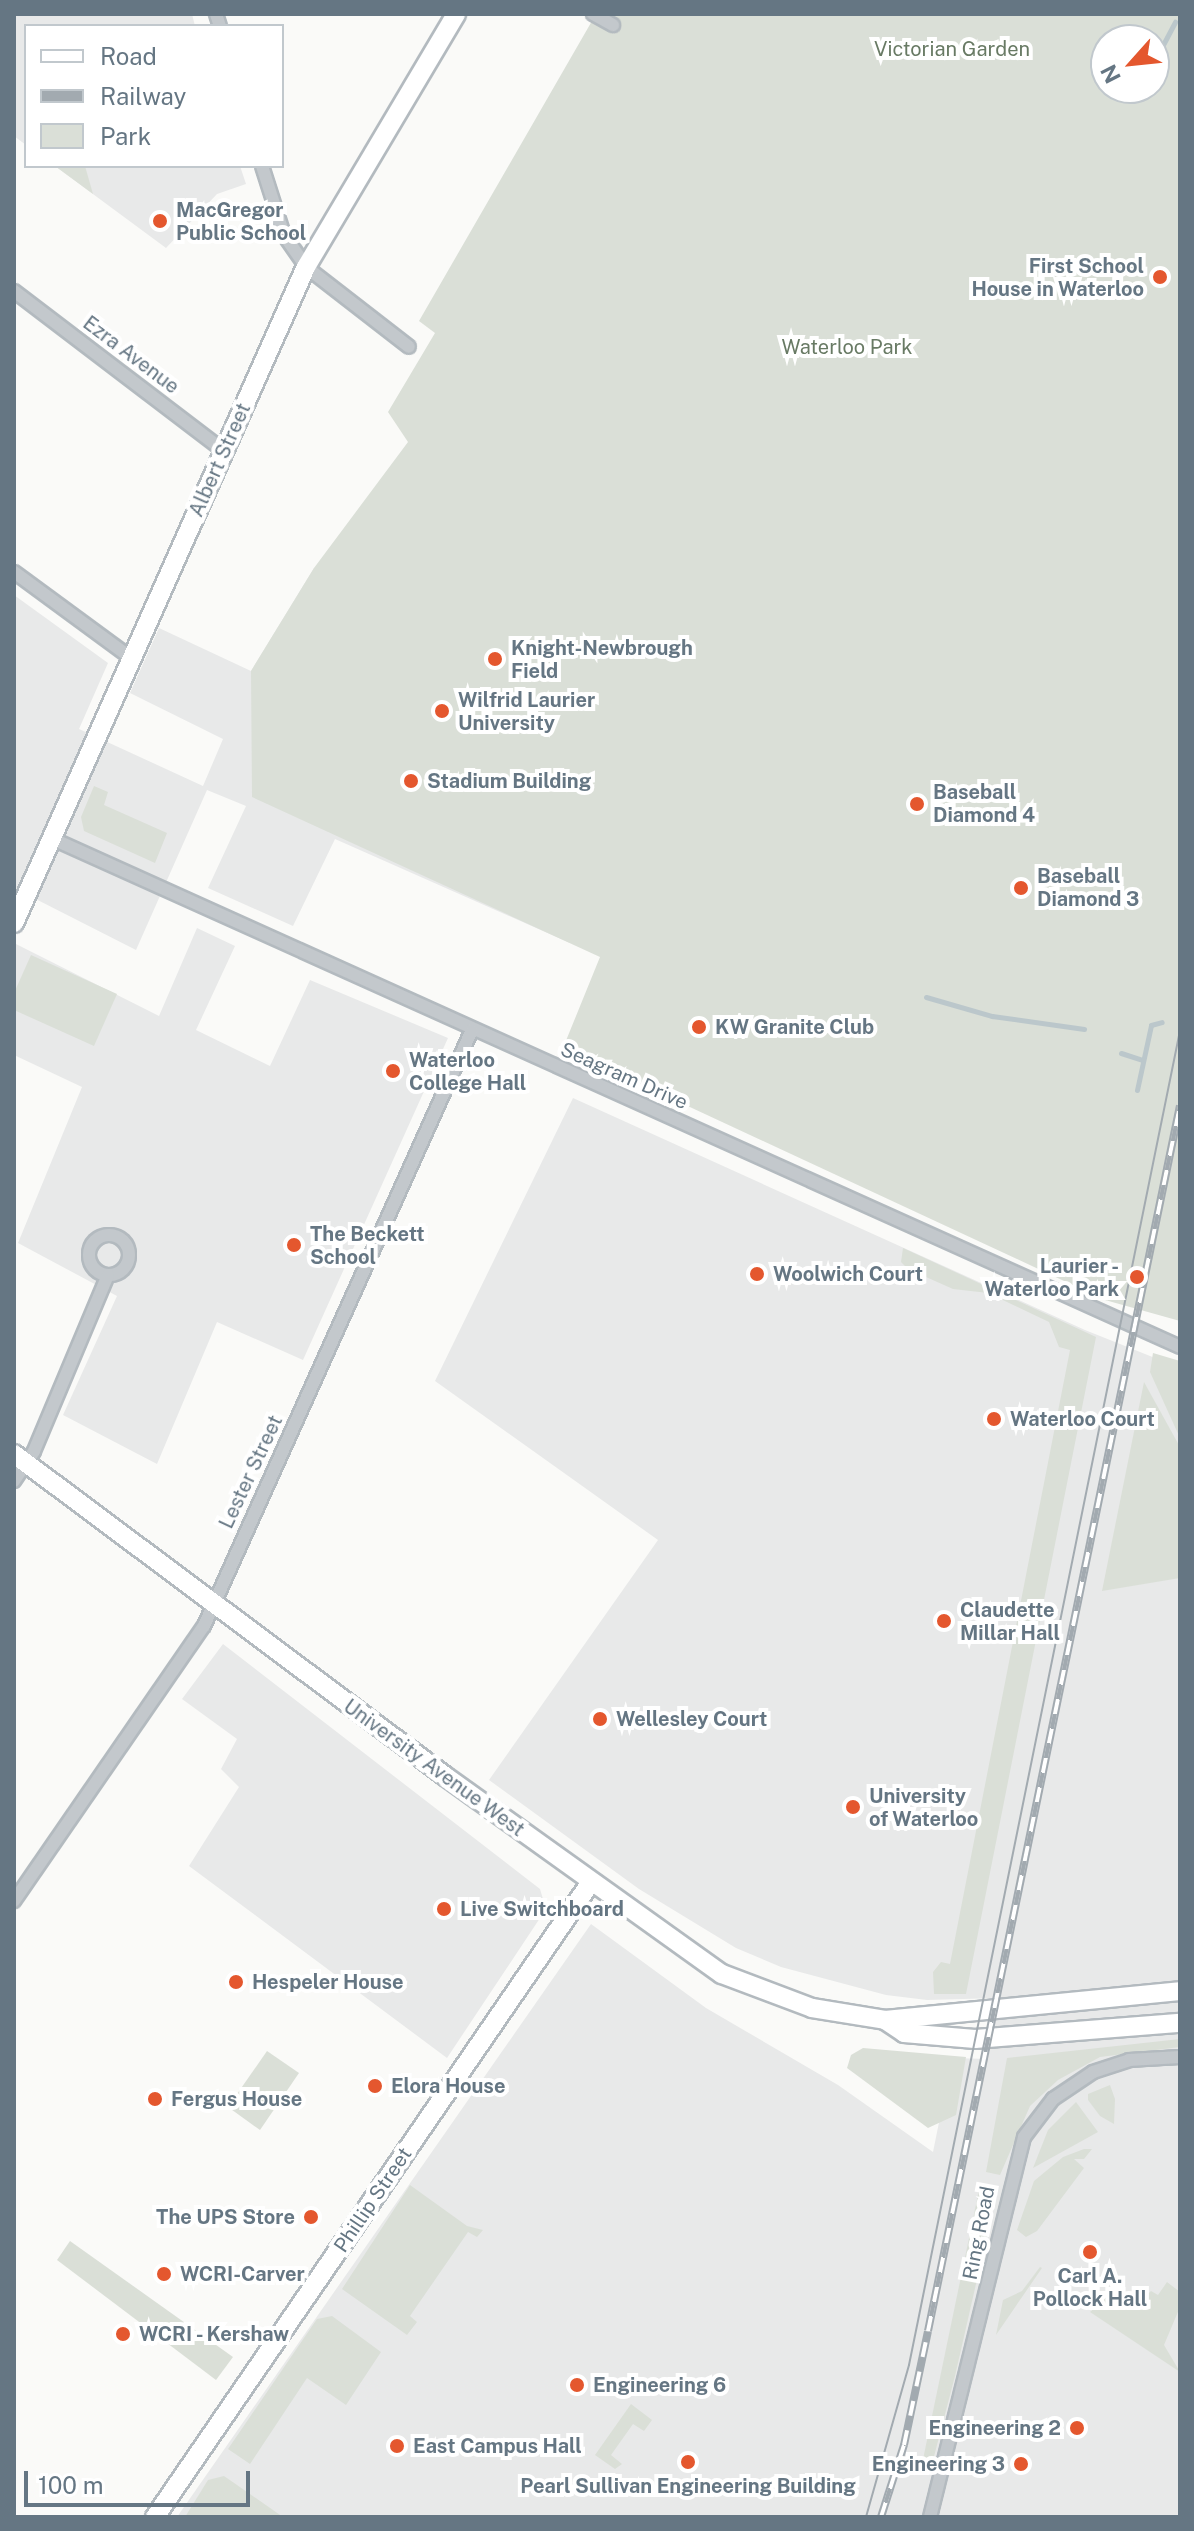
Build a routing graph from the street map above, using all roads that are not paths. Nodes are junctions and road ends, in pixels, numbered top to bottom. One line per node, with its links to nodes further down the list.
1 (456, 14): 5 (street, Albert Street)
2 (593, 14): 3 (street)
3 (613, 25)
4 (263, 168): 5 (street)
5 (306, 267): 7 (street); 8 (street, Albert Street)
6 (14, 291): 8 (street, Ezra Avenue)
7 (409, 347)
8 (224, 451): 10 (street, Albert Street)
9 (14, 572): 10 (street)
10 (131, 658): 11 (street, Albert Street)
11 (53, 839): 12 (street, Albert Street); 13 (street, Seagram Drive)
12 (14, 923)
13 (472, 1030): 15 (street, Seagram Drive); 18 (street, Lester Street)
14 (108, 1275): 16 (street)
15 (1180, 1347)
16 (20, 1458): 17 (street); 18 (street, University Avenue West)
17 (14, 1481)
18 (215, 1602): 19 (street, University Avenue West); 20 (street, Lester Street)
19 (591, 1882): 22 (street, University Avenue West); 25 (street, Phillip Street)
20 (14, 1901)
21 (1180, 1991): 22 (street, University Avenue West)
22 (885, 2020): 23 (street, University Avenue West)
23 (1180, 2023)
24 (1180, 2057): 26 (street, Ring Road)
25 (155, 2517)
26 (930, 2517)

